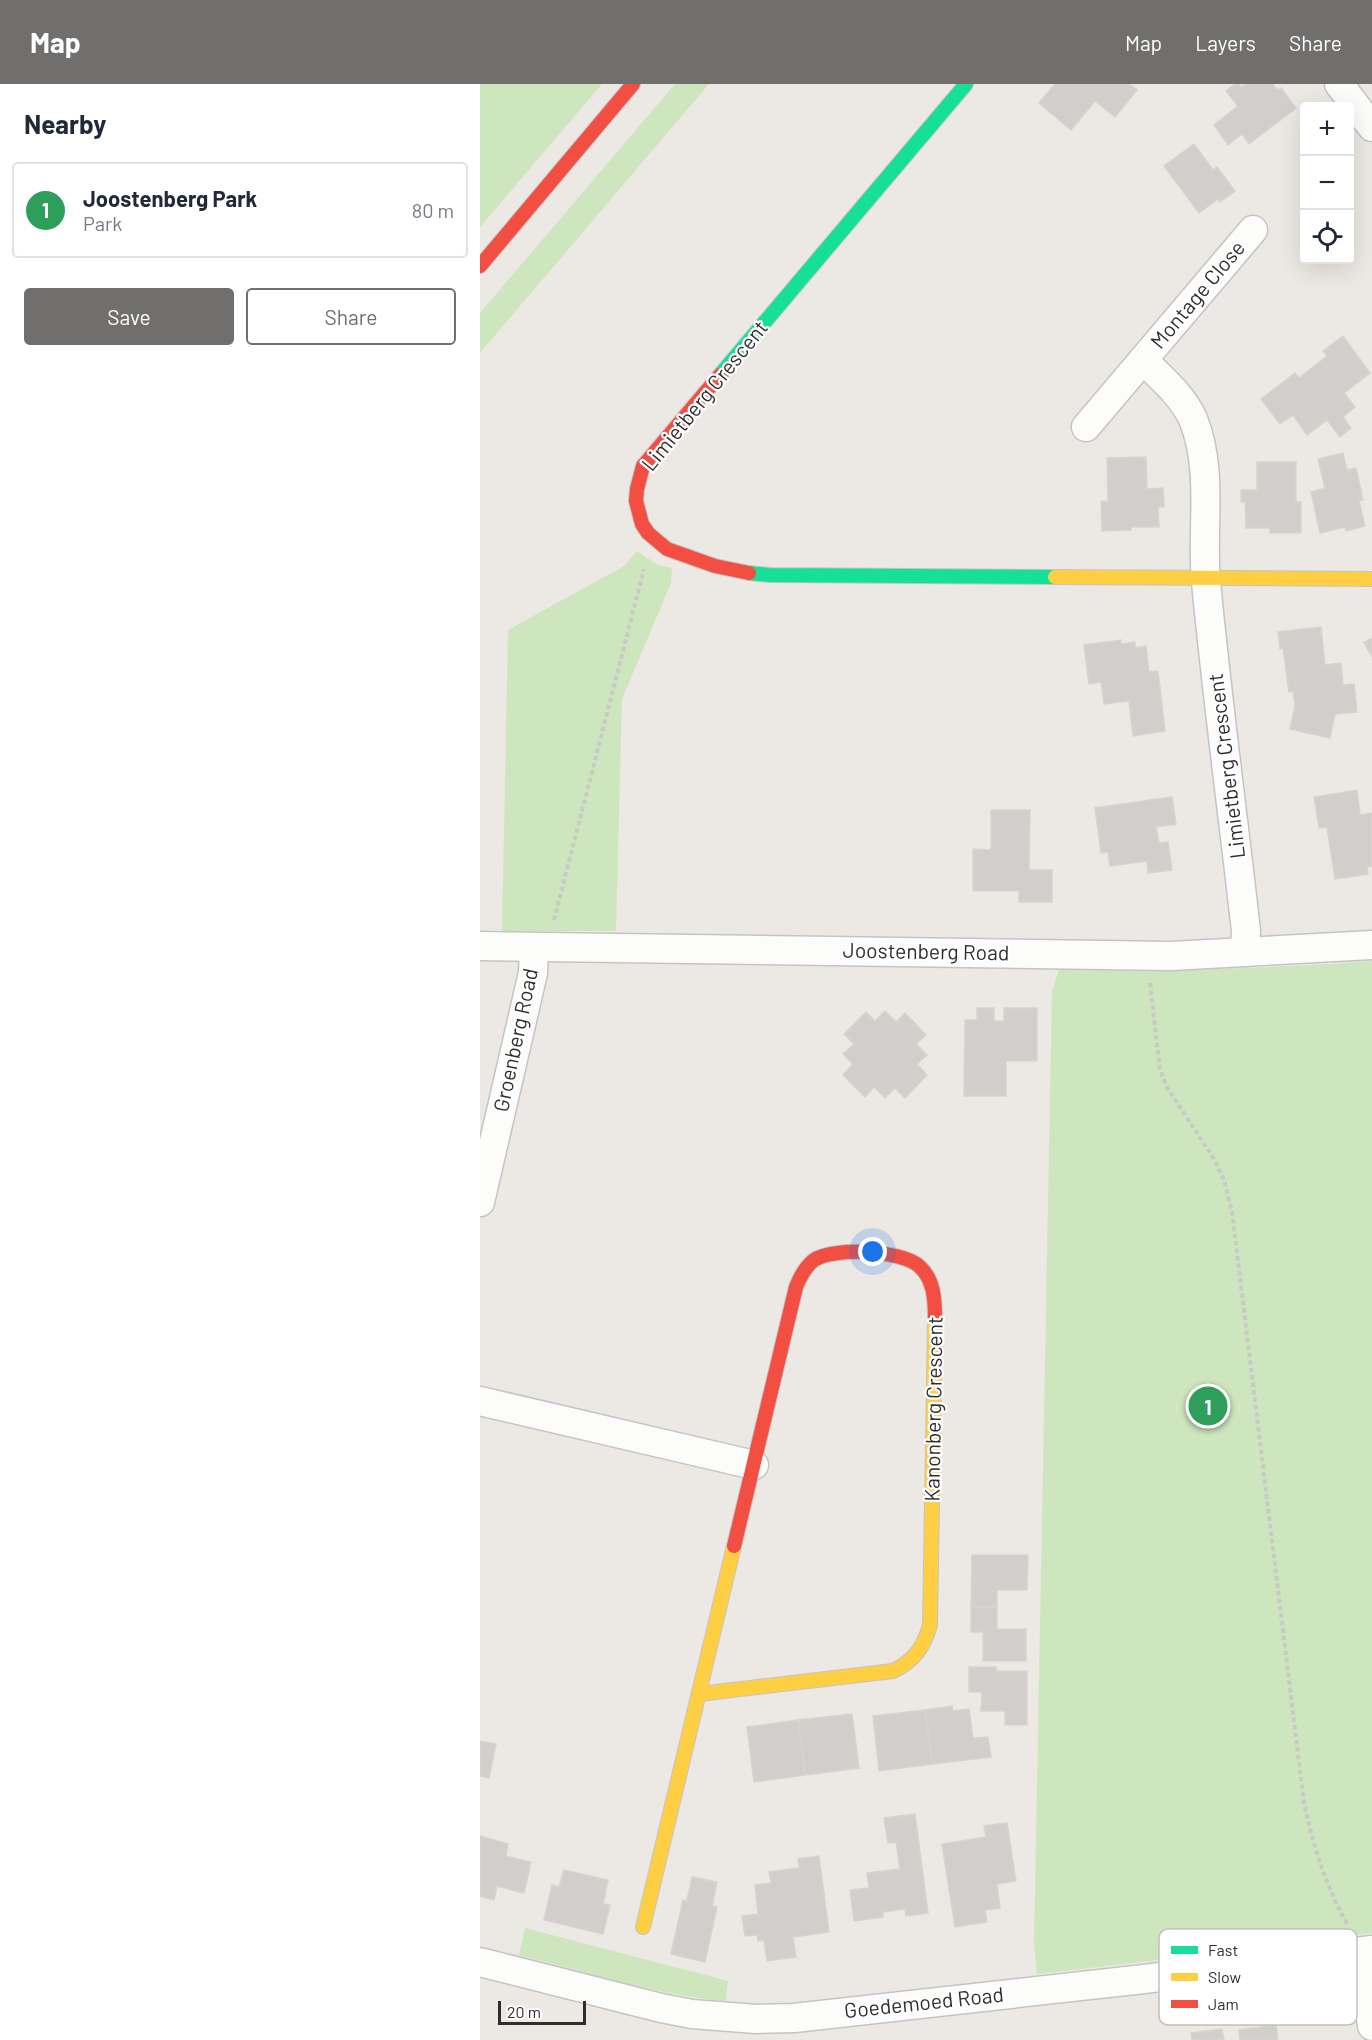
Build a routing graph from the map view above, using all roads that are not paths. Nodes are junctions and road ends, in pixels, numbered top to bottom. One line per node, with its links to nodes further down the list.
1 (633, 84): 6 (street)
2 (966, 84): 9 (street, Limietberg Crescent)
3 (1339, 84): 4 (street)
4 (1372, 128)
5 (1253, 230): 7 (street, Montage Close)
6 (480, 266)
7 (1143, 360): 8 (street, Montage Close); 9 (street, Montage Close)
8 (1086, 427)
9 (1206, 579): 10 (street, Limietberg Crescent); 14 (street, Limietberg Crescent)
10 (1372, 579)
11 (1372, 945): 14 (street, Joostenberg Road)
12 (480, 946): 13 (street, Joostenberg Road)
13 (542, 947): 14 (street, Joostenberg Road); 15 (street, Groenberg Road)
14 (1245, 952)
15 (480, 1202)
16 (480, 1401): 17 (street)
17 (754, 1465): 18 (street, Kanonberg Crescent); 18 (street, Kanonberg Crescent)
18 (699, 1694): 19 (street, Kanonberg Crescent)
19 (643, 1927)
20 (1368, 1951): 23 (street)
21 (480, 1962): 22 (street, Goedemoed Road)
22 (1159, 1977)
23 (1372, 2026)

